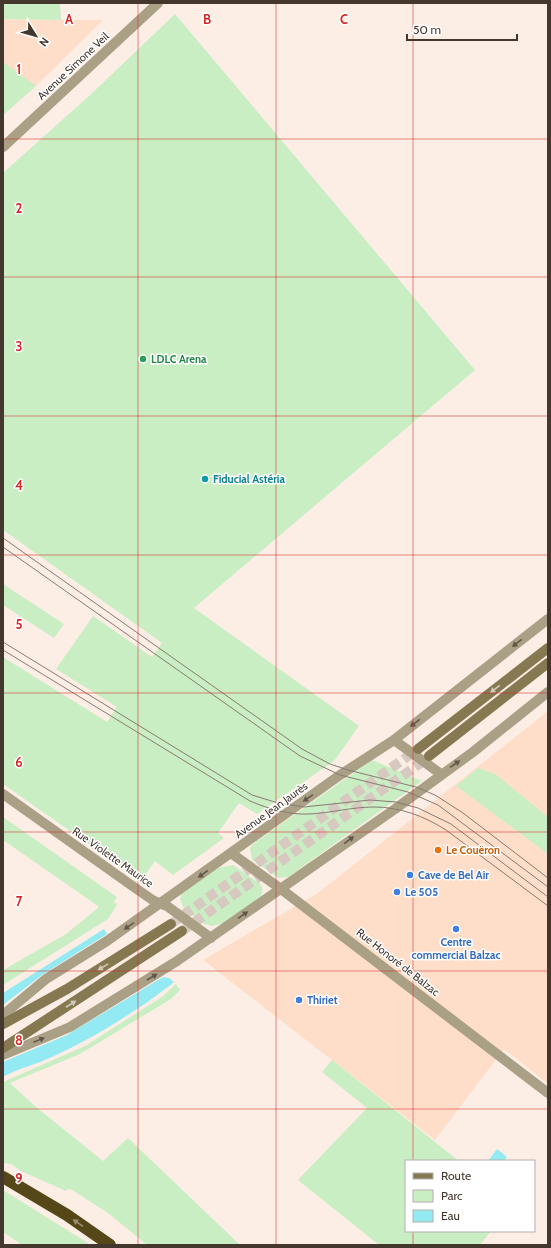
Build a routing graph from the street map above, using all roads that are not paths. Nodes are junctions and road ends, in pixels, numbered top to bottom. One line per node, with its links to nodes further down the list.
1 (158, 3): 2 (street, Avenue Simone Veil)
2 (3, 147)
3 (548, 619): 7 (street, Avenue Jean Jaurès, one-way to 7)
4 (548, 648): 8 (main road, one-way to 8)
5 (548, 663): 9 (main road)
6 (548, 692): 10 (street, one-way to 6)
7 (394, 740): 10 (street); 12 (street, Avenue Jean Jaurès, one-way to 12)
8 (418, 749)
9 (429, 756)
10 (441, 774): 13 (street, one-way to 10)
11 (3, 794): 14 (street, Rue Violette Maurice)
12 (231, 853): 13 (street, Rue Honoré de Balzac); 14 (street, Avenue Jean Jaurès, one-way to 14)
13 (281, 889): 17 (street, one-way to 13); 22 (street, Rue Honoré de Balzac)
14 (161, 904): 17 (street, Rue Violette Maurice); 18 (street, Avenue Jean Jaurès, one-way to 18)
15 (171, 924): 19 (main road, one-way to 19)
16 (182, 931): 20 (main road, one-way to 16)
17 (211, 938): 21 (street, one-way to 17)
18 (3, 1015)
19 (3, 1024)
20 (3, 1048)
21 (3, 1055)
22 (548, 1093)
23 (3, 1177): 24 (highway, one-way to 23)
24 (110, 1245)

